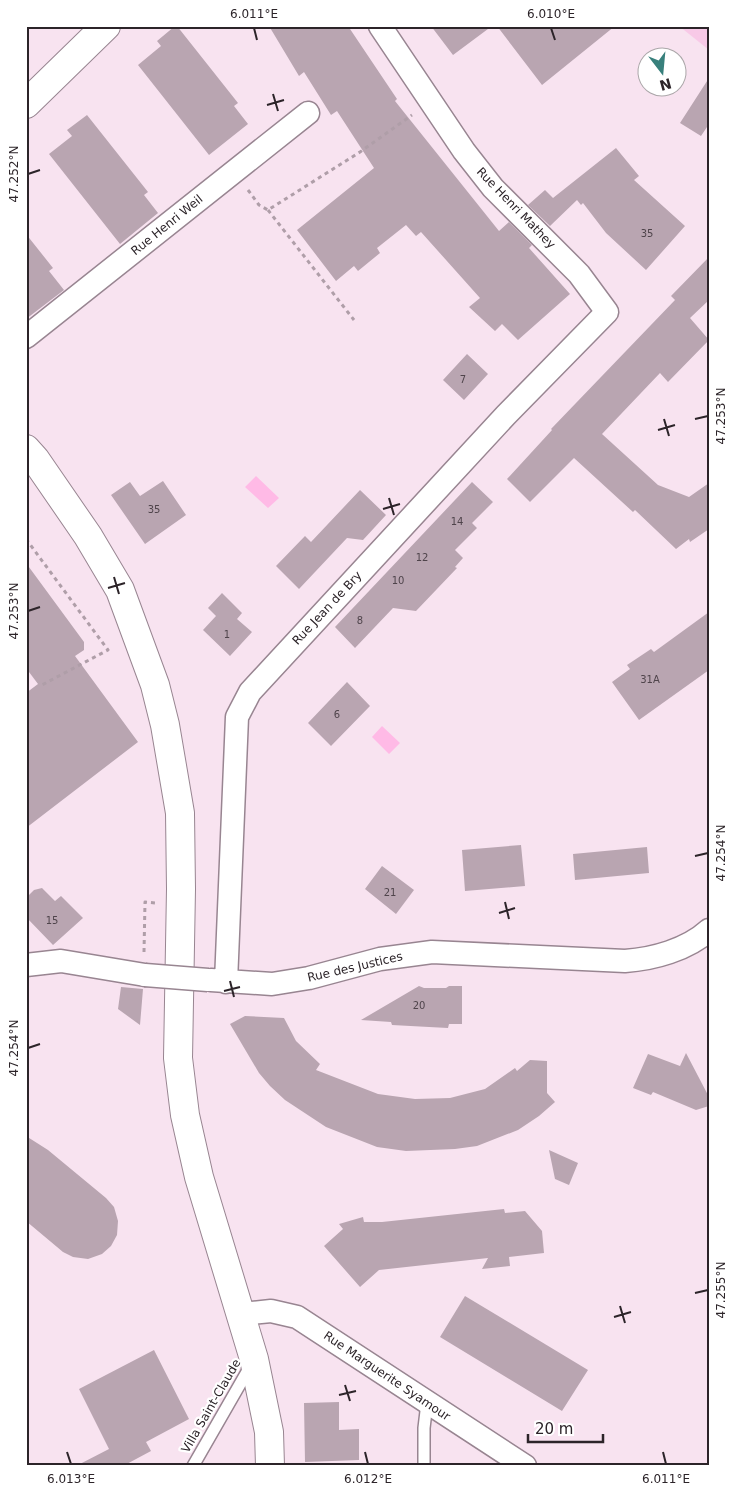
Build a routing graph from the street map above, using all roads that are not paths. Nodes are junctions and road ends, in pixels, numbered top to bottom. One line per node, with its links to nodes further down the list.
1 (106, 26): 3 (street)
2 (380, 26): 5 (street, Rue Henri Mathey)
3 (26, 104)
4 (308, 113): 6 (street, Rue Henri Weil)
5 (607, 312): 10 (street, Rue Jean de Bry)
6 (26, 337)
7 (26, 449): 11 (street)
8 (709, 930): 10 (street, Rue des Justices)
9 (26, 964): 10 (street, Rue des Justices, bridge)
10 (217, 981)
11 (241, 1314): 12 (street); 13 (street, Rue Marguerite Syamour)
12 (254, 1359): 14 (lane, Villa Saint-Claude); 15 (street)
13 (427, 1403): 16 (lane); 17 (street, Rue Marguerite Syamour)
14 (193, 1466)
15 (270, 1466)
16 (424, 1466)
17 (525, 1466)

